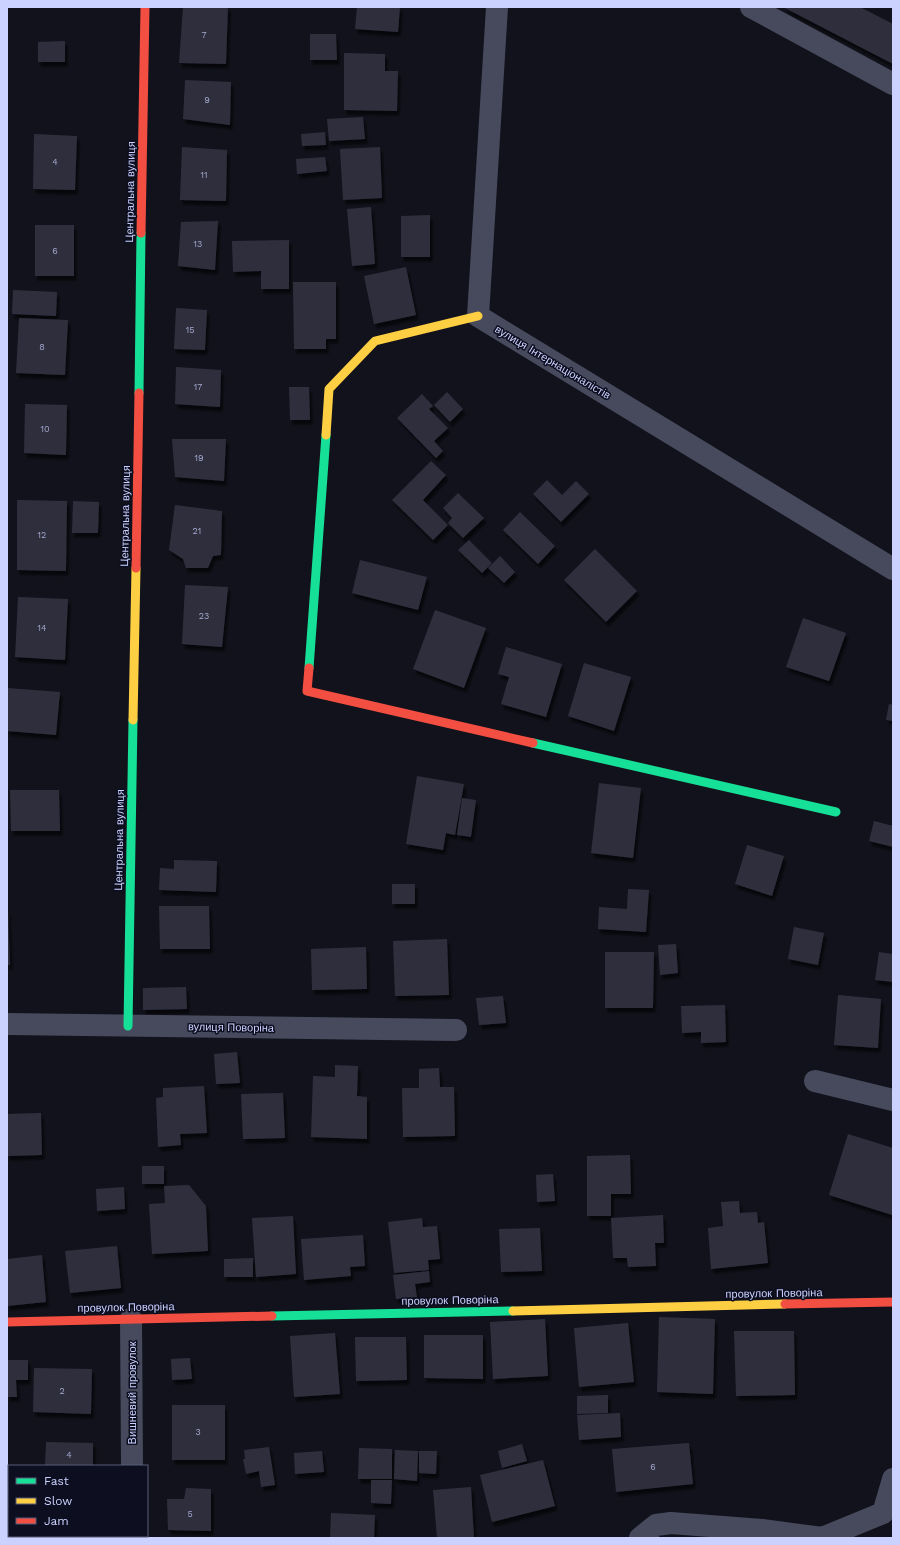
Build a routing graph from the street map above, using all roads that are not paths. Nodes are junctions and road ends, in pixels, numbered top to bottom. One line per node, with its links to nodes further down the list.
1 (145, 7): 9 (street, Центральна вулиця)
2 (497, 7): 5 (street)
3 (751, 7): 4 (street)
4 (893, 84)
5 (478, 316): 6 (street, вулиця Інтернаціоналістів); 7 (street)
6 (893, 569)
7 (836, 812)
8 (7, 1024): 9 (street, вулиця Поворіна)
9 (128, 1026): 10 (street, вулиця Поворіна)
10 (456, 1030)
11 (815, 1081): 12 (street)
12 (893, 1100)
13 (893, 1302): 14 (street, провулок Поворіна)
14 (131, 1319): 15 (street, провулок Поворіна); 16 (street, Вишневий провулок)
15 (7, 1322)
16 (132, 1465)
17 (893, 1479): 18 (street)
18 (640, 1538)

